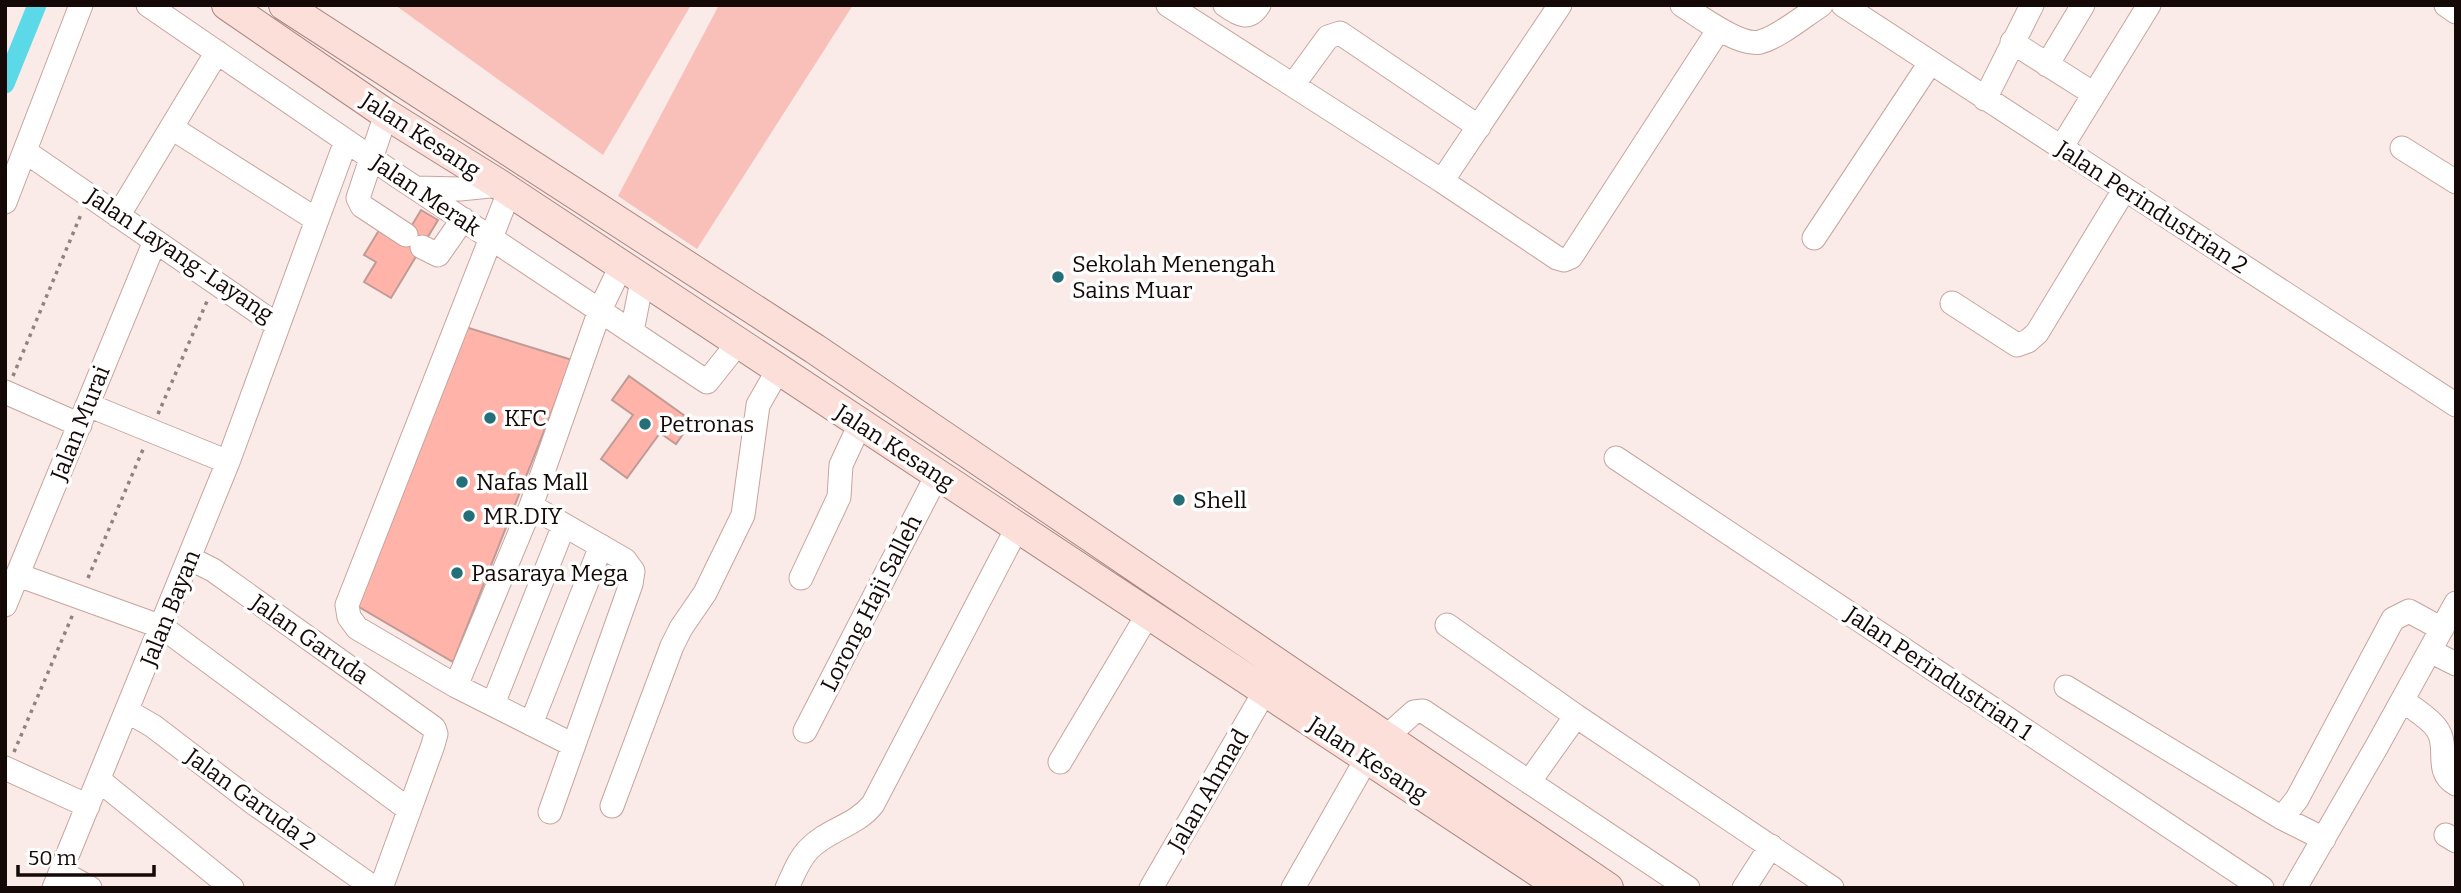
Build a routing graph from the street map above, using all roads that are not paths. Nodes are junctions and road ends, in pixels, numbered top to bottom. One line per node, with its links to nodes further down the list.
1 (81, 5): 31 (street)
2 (148, 5): 19 (street, Jalan Merak)
3 (227, 5): 25 (main road, Jalan Kesang)
4 (284, 5): 82 (main road, Jalan Kesang)
5 (1169, 5): 22 (street)
6 (1225, 5): 7 (street)
7 (1259, 5)
8 (1560, 5): 26 (street)
9 (1682, 5): 17 (street)
10 (1821, 5): 17 (street)
11 (2032, 5): 18 (street)
12 (2083, 5): 21 (street)
13 (2149, 5): 23 (street)
14 (2446, 5): 16 (street)
15 (1846, 7): 20 (street, Jalan Perindustrian 2)
16 (2456, 12)
17 (1719, 29): 33 (street)
18 (2012, 42): 21 (street); 24 (street)
19 (217, 52): 27 (street); 28 (street, Jalan Merak)
20 (1930, 63): 24 (street, Jalan Perindustrian 2); 42 (street)
21 (2048, 65): 23 (street)
22 (1293, 85): 26 (street); 33 (street)
23 (2094, 94): 29 (street)
24 (1985, 99): 29 (street, Jalan Perindustrian 2)
25 (386, 114): 32 (street); 36 (main road, Jalan Kesang)
26 (1479, 127): 33 (street)
27 (172, 128): 39 (street); 41 (street)
28 (346, 141): 32 (street, Jalan Merak); 41 (street, Jalan Layang-Layang)
29 (2061, 148): 37 (street, Jalan Perindustrian 2)
30 (2402, 148): 34 (street)
31 (26, 152): 38 (street); 39 (street, Jalan Layang-Layang)
32 (371, 158): 35 (street, Jalan Merak); 40 (street)
33 (1441, 181)
34 (2456, 181)
35 (417, 188): 36 (street); 40 (street, Jalan Merak)
36 (505, 189): 43 (street); 45 (main road, Jalan Kesang)
37 (2124, 190): 46 (street); 53 (street, Jalan Perindustrian 2)
38 (5, 202)
39 (118, 216): 44 (street, Jalan Layang-Layang)
40 (463, 219): 43 (street, Jalan Merak)
41 (317, 220): 48 (street, Jalan Layang-Layang)
42 (1814, 237)
43 (490, 238): 47 (street, Jalan Merak); 73 (street)
44 (155, 241): 48 (street, Jalan Layang-Layang); 54 (street, Jalan Murai)
45 (632, 273): 47 (street); 49 (street); 50 (main road, Jalan Kesang)
46 (1952, 303)
47 (600, 310): 49 (street, Jalan Merak); 59 (street)
48 (277, 325): 57 (street, Jalan Bayan)
49 (632, 331): 50 (street, Jalan Merak)
50 (738, 344): 51 (main road, Jalan Kesang)
51 (778, 370): 55 (main road, Jalan Kesang); 90 (street)
52 (6, 393): 54 (street)
53 (2456, 405)
54 (84, 415): 57 (street); 65 (street, Jalan Murai)
55 (860, 424): 58 (main road, Jalan Kesang); 64 (street)
56 (1616, 458): 109 (street, Jalan Perindustrian 1)
57 (229, 462): 63 (street, Jalan Bayan)
58 (937, 475): 61 (main road, Jalan Kesang); 81 (street, Lorong Haji Salleh)
59 (531, 506): 60 (street); 73 (street)
60 (564, 525): 62 (street); 77 (street)
61 (1017, 528): 67 (main road, Jalan Kesang); 101 (street)
62 (601, 546): 80 (street); 83 (street)
63 (191, 559): 69 (street, Jalan Bayan); 91 (street, Jalan Garuda)
64 (801, 579)
65 (10, 590): 69 (street)
66 (2456, 603): 70 (street)
67 (1148, 614): 75 (main road, Jalan Kesang); 84 (street)
68 (1447, 625): 79 (street)
69 (162, 627): 78 (street, Jalan Bayan); 91 (street)
70 (2442, 629): 71 (street); 93 (street)
71 (2430, 651): 72 (street); 76 (street)
72 (2456, 664)
73 (456, 685): 77 (street)
74 (2066, 687): 93 (street)
75 (1265, 691): 82 (main road, Jalan Kesang); 102 (street, Jalan Ahmad)
76 (2403, 700): 88 (street); 94 (street)
77 (492, 704): 80 (street)
78 (127, 711): 86 (street, Jalan Bayan); 99 (street, Jalan Garuda 2)
79 (1576, 716): 87 (street); 95 (street)
80 (531, 724): 83 (street)
81 (805, 731)
82 (1387, 737): 87 (street); 103 (street); 104 (main road, Jalan Kesang); 105 (main road, Jalan Kesang)
83 (573, 745): 92 (street)
84 (1060, 762)
85 (6, 769): 89 (street)
86 (99, 780): 89 (street, Jalan Bayan); 98 (street)
87 (1529, 782): 106 (street)
88 (2456, 784)
89 (89, 806): 96 (street, Jalan Bayan)
90 (612, 806)
91 (408, 809): 100 (street)
92 (550, 812)
93 (2282, 818): 94 (street)
94 (2324, 839): 110 (street)
95 (1771, 846): 107 (street); 108 (street)
96 (57, 880): 97 (street)
97 (90, 888)
98 (232, 888)
99 (374, 888)
100 (381, 888)
101 (787, 888)
102 (1151, 888)
103 (1293, 888)
104 (1563, 888)
105 (1608, 888)
106 (1688, 888)
107 (1744, 888)
108 (1832, 888)
109 (2262, 888)
110 (2295, 888)

